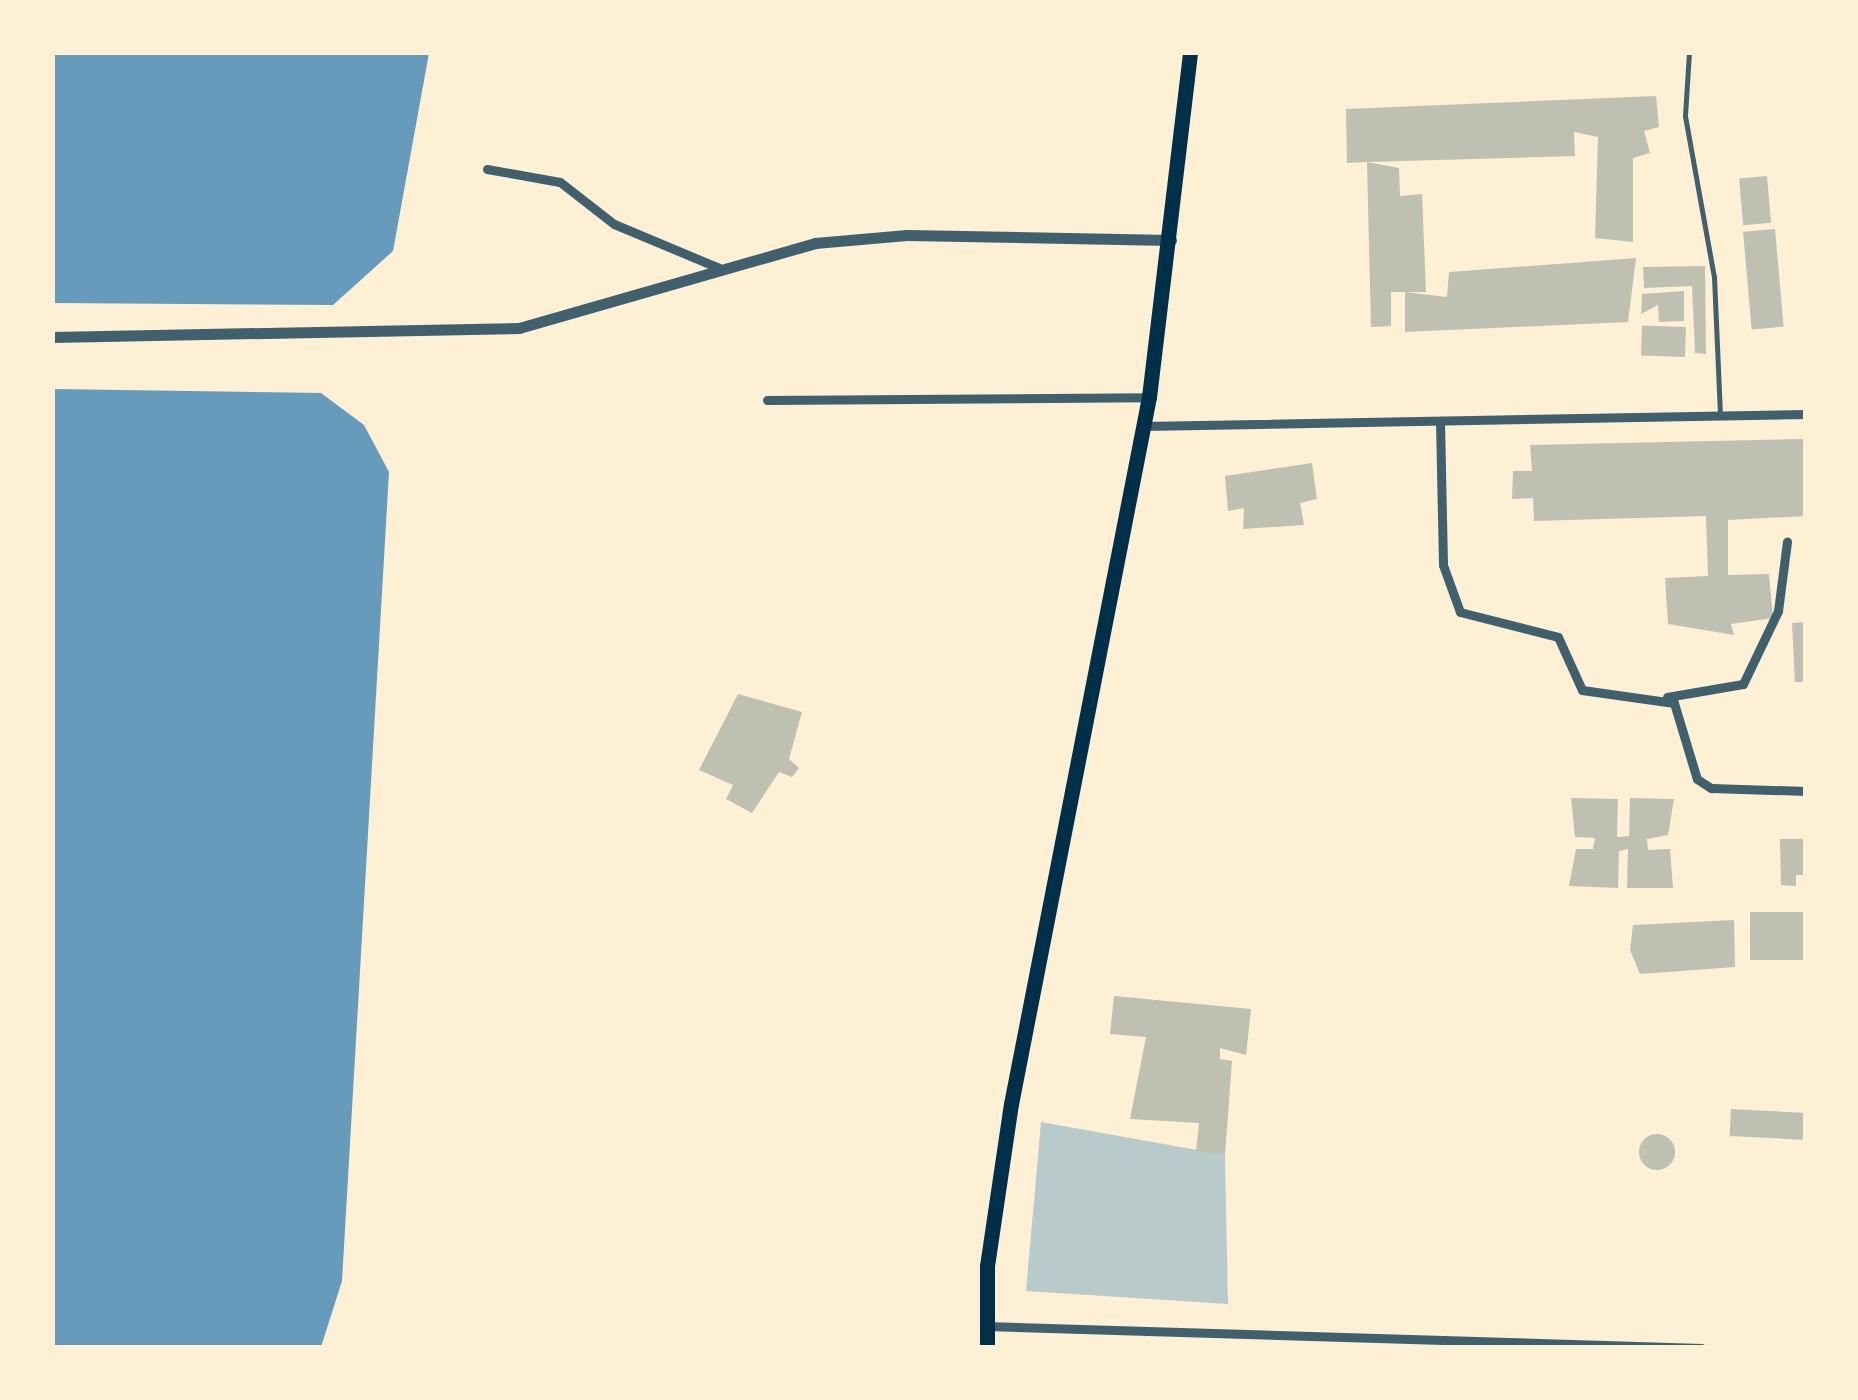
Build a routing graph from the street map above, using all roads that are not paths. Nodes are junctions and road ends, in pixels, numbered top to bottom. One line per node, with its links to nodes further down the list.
1 (1190, 52): 6 (main road)
2 (1480, 52): 3 (lane)
3 (1552, 52)
4 (1690, 52): 12 (lane)
5 (488, 169): 7 (street)
6 (1171, 240): 7 (street); 9 (main road)
7 (719, 268): 8 (street)
8 (52, 337)
9 (1148, 396): 10 (street); 14 (main road)
10 (767, 400)
11 (1806, 414): 12 (street)
12 (1720, 415): 13 (street)
13 (1440, 420): 14 (street); 16 (street)
14 (1143, 426): 18 (main road)
15 (1788, 542): 16 (street)
16 (1664, 697): 17 (street)
17 (1806, 791)
18 (986, 1326): 19 (street); 21 (main road)
19 (1228, 1332): 20 (street); 22 (lane)
20 (1447, 1342): 23 (street)
21 (987, 1348)
22 (1227, 1348)
23 (1702, 1348)

